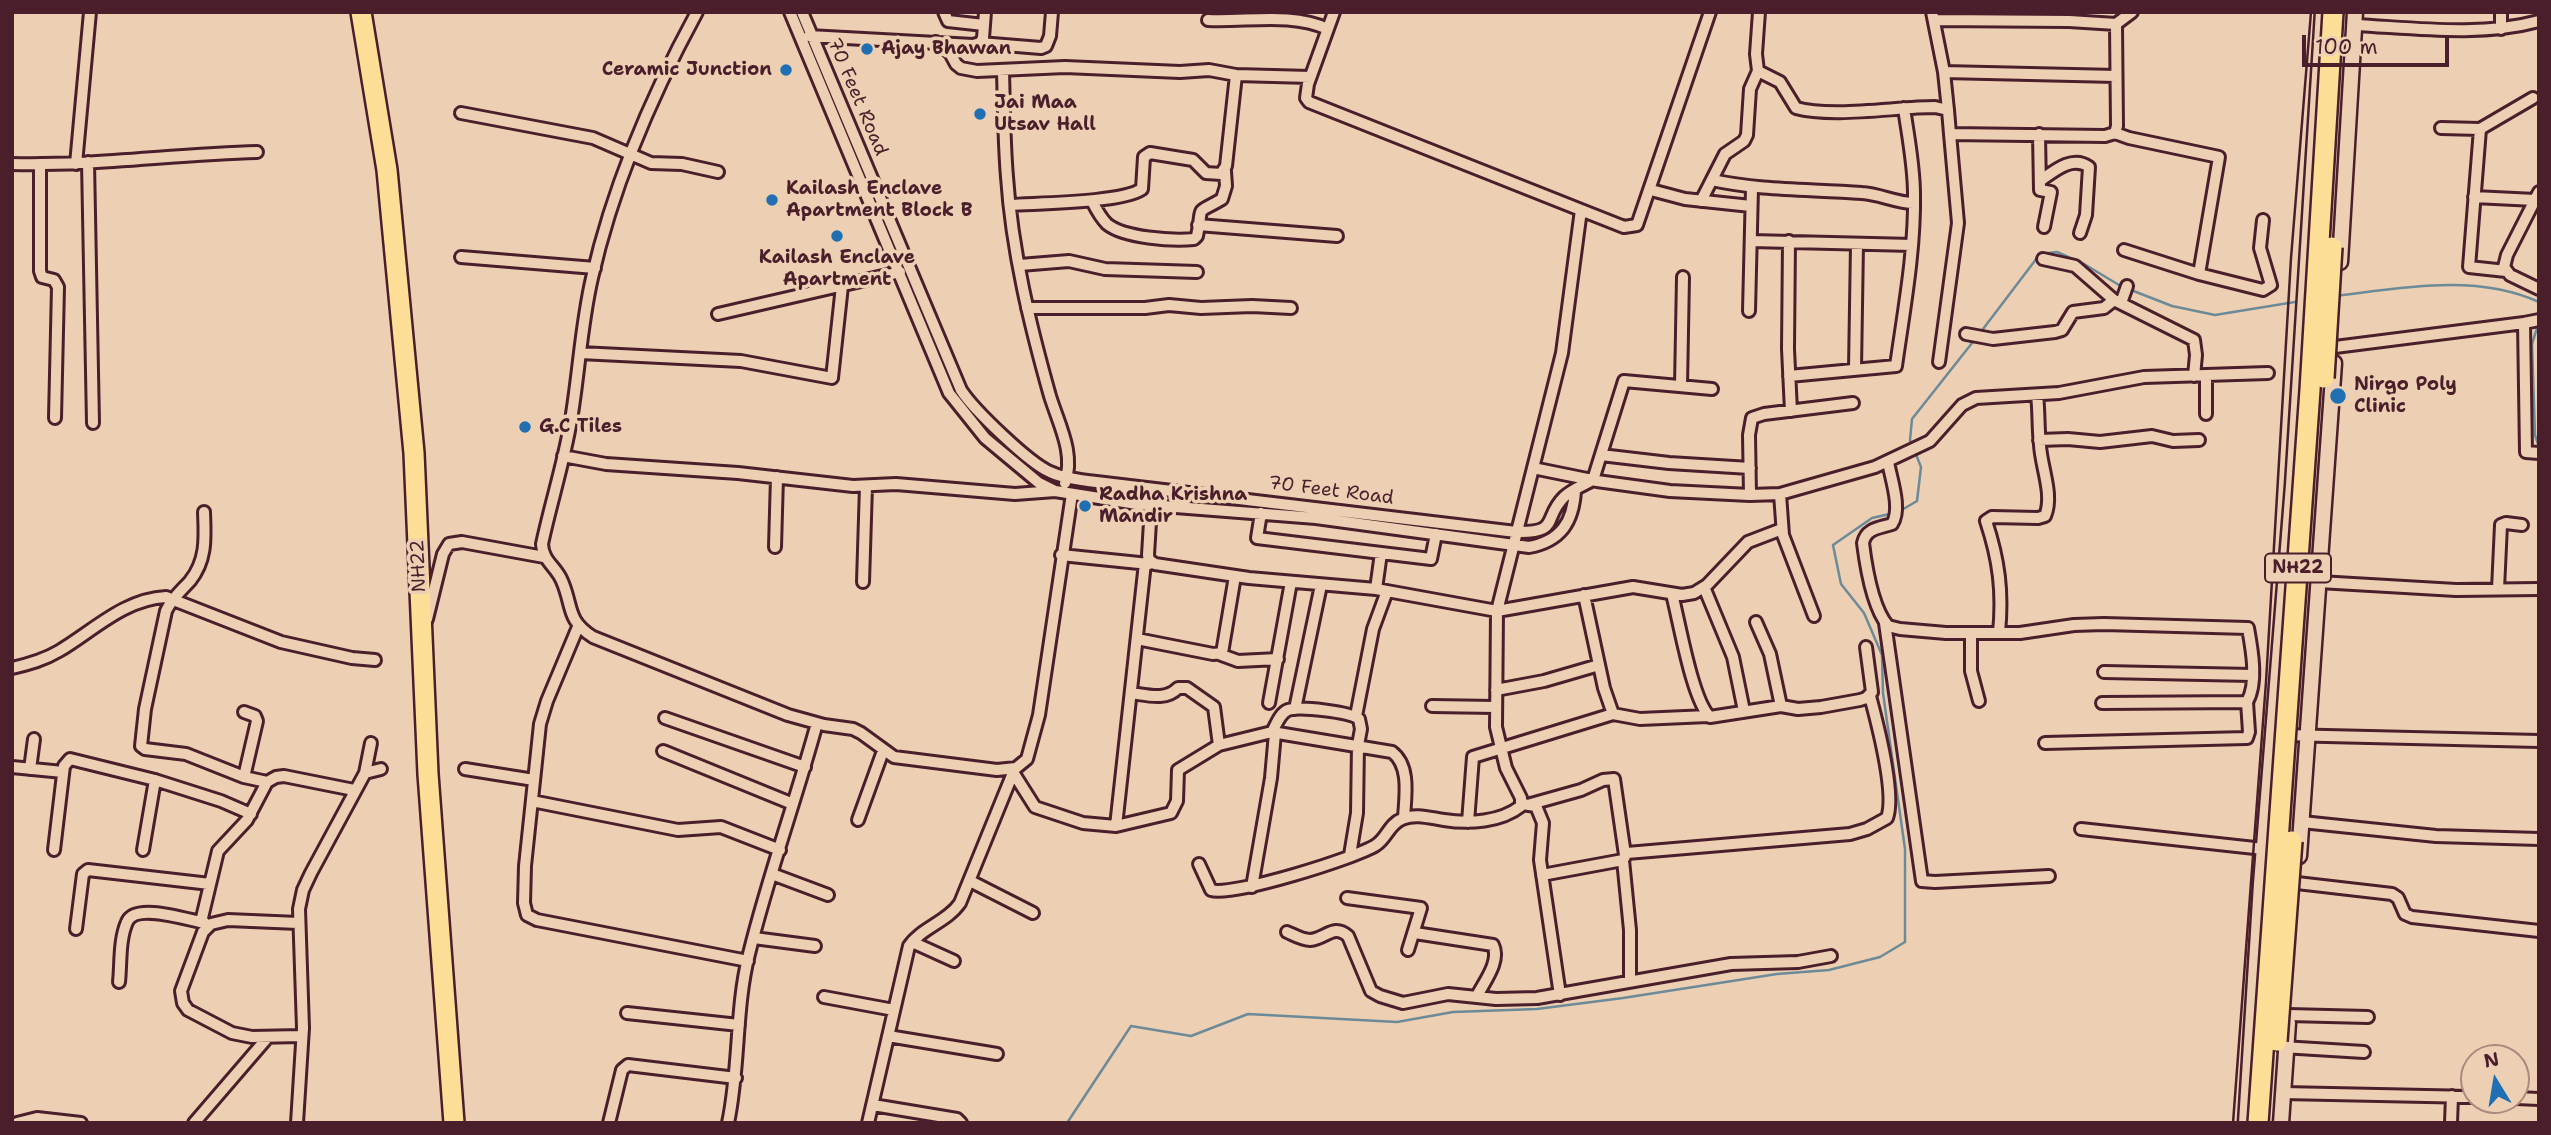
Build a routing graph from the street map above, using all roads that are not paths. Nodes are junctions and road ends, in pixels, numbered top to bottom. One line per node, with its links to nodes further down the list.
1 (90, 12): 45 (street)
2 (361, 12): 159 (highway, NH22)
3 (697, 12): 44 (street)
4 (790, 12): 24 (street, 70 Feet Road)
5 (802, 12): 25 (street, 70 Feet Road)
6 (944, 12): 21 (street)
7 (985, 12): 21 (street)
8 (1052, 12): 27 (street)
9 (1334, 12): 22 (street)
10 (1710, 12): 53 (street)
11 (1759, 12): 29 (street)
12 (2132, 12): 20 (street)
13 (2323, 12): 94 (street)
14 (2333, 12): 285 (highway, NH22, bridge)
15 (2501, 12): 23 (street)
16 (1933, 16): 20 (street); 30 (street)
17 (2352, 17): 23 (street); 91 (street); 286 (highway, NH22, bridge)
18 (1208, 20): 22 (street)
19 (2539, 21): 23 (street)
20 (2116, 24): 32 (street)
21 (984, 25): 27 (street)
22 (1328, 29): 33 (street)
23 (2501, 29)
24 (800, 36): 25 (street); 65 (street, 70 Feet Road)
25 (812, 36): 26 (street); 65 (street, 70 Feet Road)
26 (936, 42): 27 (street); 28 (street)
27 (980, 43)
28 (1003, 71): 31 (street); 59 (street)
29 (1758, 71): 35 (street); 50 (street)
30 (1944, 72): 32 (street); 36 (street)
31 (1236, 75): 33 (street); 48 (street)
32 (2116, 76): 40 (street)
33 (1310, 77): 61 (street)
34 (2533, 98): 39 (street)
35 (1904, 108): 36 (street); 58 (street)
36 (1948, 110): 41 (street)
37 (461, 113): 44 (street)
38 (2441, 128): 39 (street)
39 (2480, 129): 55 (street)
40 (2115, 133): 42 (street); 80 (street)
41 (1950, 134): 42 (street); 93 (street)
42 (2039, 134): 51 (street)
43 (257, 152): 45 (street)
44 (630, 156): 49 (street); 76 (street)
45 (82, 163): 47 (street); 110 (street)
46 (12, 164): 47 (street)
47 (40, 164): 109 (street)
48 (1225, 171): 56 (street); 63 (street)
49 (718, 172)
50 (1712, 180): 52 (street); 57 (street)
51 (2040, 181): 64 (street); 66 (street)
52 (1752, 188): 58 (street); 60 (street)
53 (1651, 190): 57 (street); 61 (street)
54 (2537, 196): 55 (street); 77 (street)
55 (2473, 197): 77 (street)
56 (1092, 201): 59 (street); 63 (street)
57 (1700, 201): 60 (street)
58 (1914, 203): 71 (street)
59 (1010, 205): 75 (street)
60 (1751, 206): 69 (street)
61 (1581, 210): 117 (street)
62 (2263, 220): 80 (street)
63 (1198, 225): 67 (street)
64 (2044, 228)
65 (889, 232): 78 (street, 70 Feet Road); 101 (street, 70 Feet Road)
66 (2080, 233)
67 (1337, 236)
68 (1789, 241): 69 (street); 70 (street); 98 (street)
69 (1751, 242): 87 (street)
70 (1857, 244): 71 (street); 96 (street)
71 (1912, 245): 96 (street)
72 (2124, 250): 80 (street)
73 (461, 257): 76 (street)
74 (2043, 259): 84 (street)
75 (1020, 265): 79 (street); 85 (street)
76 (594, 268): 92 (street)
77 (2505, 271): 83 (street)
78 (900, 272): 82 (street); 103 (street, 70 Feet Road)
79 (1197, 272)
80 (2199, 274)
81 (1683, 277): 102 (street)
82 (842, 286): 88 (street); 92 (street)
83 (2539, 289)
84 (2122, 297): 90 (street); 99 (street)
85 (1027, 308): 86 (street); 120 (street)
86 (1291, 308)
87 (1749, 310)
88 (718, 314)
89 (2532, 321): 91 (street); 113 (street)
90 (1973, 335)
91 (2335, 347): 95 (street)
92 (580, 353): 115 (street)
93 (1939, 362)
94 (2300, 365): 95 (street); 188 (street)
95 (2334, 366): 143 (street)
96 (1855, 369): 98 (street)
97 (2268, 373): 100 (street)
98 (1788, 376): 107 (street)
99 (2194, 376): 100 (street); 105 (street)
100 (2206, 376): 108 (street)
101 (958, 384): 103 (street); 120 (street, 70 Feet Road)
102 (1681, 386): 104 (street); 114 (street)
103 (947, 389): 124 (street, 70 Feet Road)
104 (1712, 389)
105 (2037, 395): 111 (street); 116 (street)
106 (1853, 403): 107 (street)
107 (1791, 411): 118 (street)
108 (2206, 414)
109 (55, 418)
110 (93, 423)
111 (2039, 440): 112 (street); 157 (street)
112 (2199, 440)
113 (2539, 453)
114 (1601, 455): 118 (street); 121 (street)
115 (564, 456): 119 (street); 138 (street)
116 (1888, 462): 126 (street); 155 (street)
117 (1533, 468): 121 (street); 132 (street)
118 (1750, 468): 125 (street)
119 (777, 477): 122 (street); 135 (street)
120 (1067, 478): 124 (street); 132 (street, 70 Feet Road)
121 (1593, 480): 123 (street); 125 (street)
122 (866, 486): 124 (street); 141 (street)
123 (1575, 491): 132 (street, 70 Feet Road); 134 (street, 70 Feet Road)
124 (1063, 493): 127 (street, 70 Feet Road); 137 (street)
125 (1749, 495): 126 (street)
126 (1780, 495): 131 (street)
127 (1151, 505): 129 (street, 70 Feet Road); 139 (street)
128 (204, 512): 151 (street)
129 (1261, 513): 133 (street, 70 Feet Road); 136 (street)
130 (2522, 525): 146 (street)
131 (1782, 529): 145 (street); 153 (street)
132 (1516, 532): 134 (street)
133 (1436, 534): 134 (street, 70 Feet Road); 136 (street)
134 (1513, 544): 152 (street)
135 (775, 547)
136 (1381, 553): 148 (street)
137 (1061, 555): 139 (street); 204 (street)
138 (544, 557): 156 (street); 159 (street)
139 (1150, 564): 140 (street); 160 (street)
140 (1235, 576): 142 (street); 162 (street)
141 (863, 582)
142 (1292, 582): 144 (street); 163 (street)
143 (2319, 582): 146 (street); 189 (street)
144 (1321, 585): 148 (street); 179 (street)
145 (1704, 587): 149 (street); 180 (street)
146 (2498, 589): 147 (street)
147 (2539, 589)
148 (1381, 590): 152 (street); 183 (street)
149 (1672, 593): 150 (street); 184 (street)
150 (1584, 595): 152 (street); 165 (street)
151 (172, 599): 164 (street); 166 (street); 207 (street)
152 (1497, 611): 169 (street)
153 (1814, 616)
154 (1756, 622): 177 (street)
155 (1885, 623): 158 (street); 232 (street)
156 (578, 627): 186 (street); 209 (street)
157 (1999, 632): 158 (street); 168 (street)
158 (1971, 633): 172 (street)
159 (421, 637): 279 (highway, NH22)
160 (1137, 639): 162 (street); 170 (street)
161 (1866, 647): 171 (street)
162 (1219, 654): 163 (street)
163 (1278, 659): 174 (street)
164 (375, 660)
165 (1599, 664): 169 (street); 182 (street)
166 (12, 668)
167 (2104, 672): 168 (street)
168 (2252, 675): 173 (street)
169 (1496, 690): 178 (street)
170 (1131, 692): 194 (street); 220 (street)
171 (1870, 696): 177 (street); 228 (street)
172 (1979, 701)
173 (2238, 702): 175 (street); 193 (street)
174 (1269, 703)
175 (2102, 703)
176 (1432, 706): 178 (street)
177 (1781, 706): 180 (street)
178 (1495, 707): 196 (street)
179 (1295, 709): 183 (street); 187 (street)
180 (1744, 711): 184 (street)
181 (244, 712): 207 (street)
182 (1613, 714): 184 (street); 196 (street)
183 (1356, 716): 195 (street)
184 (1708, 716)
185 (665, 718): 200 (street)
186 (817, 723): 198 (street); 200 (street)
187 (1274, 732): 194 (street); 195 (street); 236 (street)
188 (2274, 735): 189 (street); 223 (street)
189 (2308, 736): 191 (street); 219 (street)
190 (34, 738): 201 (street)
191 (2539, 741)
192 (371, 743): 206 (street)
193 (2045, 743)
194 (1219, 745): 220 (street)
195 (1358, 745): 216 (street); 227 (street)
196 (1501, 750): 214 (street); 218 (street)
197 (663, 751): 213 (street)
198 (883, 751): 204 (street); 217 (street)
199 (12, 767): 201 (street)
200 (804, 767): 213 (street)
201 (30, 769): 205 (street)
202 (380, 769): 206 (street)
203 (465, 769): 209 (street)
204 (1012, 771): 220 (street); 233 (street)
205 (63, 772): 208 (street); 224 (street)
206 (365, 773): 211 (street)
207 (244, 776): 210 (street)
208 (155, 780): 215 (street); 225 (street)
209 (534, 780): 212 (street)
210 (267, 782): 211 (street); 215 (street)
211 (354, 790): 241 (street)
212 (532, 801): 226 (street); 251 (street)
213 (793, 804): 226 (street)
214 (1526, 804): 218 (street); 228 (street); 231 (street)
215 (251, 814): 235 (street)
216 (1404, 818): 218 (street); 227 (street)
217 (858, 820)
218 (1468, 822)
219 (2302, 822): 222 (street); 234 (street)
220 (1116, 826)
221 (2081, 829): 223 (street)
222 (2539, 839)
223 (2264, 849): 266 (street)
224 (54, 850)
225 (144, 850)
226 (780, 850): 230 (street)
227 (1350, 855): 236 (street)
228 (1624, 857): 231 (street); 253 (street)
229 (1199, 864): 236 (street)
230 (772, 874): 237 (street); 246 (street)
231 (1542, 874): 255 (street)
232 (2049, 876)
233 (970, 881): 239 (street); 247 (street)
234 (2297, 883): 243 (street); 260 (street)
235 (210, 884): 240 (street); 242 (street)
236 (1252, 887)
237 (828, 895)
238 (1347, 898): 245 (street)
239 (1033, 913)
240 (206, 923): 241 (street); 254 (street); 265 (street)
241 (298, 923): 263 (street)
242 (76, 929)
243 (2539, 931)
244 (1287, 932): 256 (street)
245 (1415, 933): 249 (street); 256 (street)
246 (754, 937): 248 (street); 251 (street)
247 (912, 942): 252 (street); 258 (street)
248 (815, 946)
249 (1408, 950)
250 (1831, 956): 253 (street)
251 (748, 961): 262 (street)
252 (954, 961)
253 (1630, 980): 255 (street)
254 (119, 982)
255 (1560, 995): 256 (street)
256 (1477, 996)
257 (824, 997): 258 (street)
258 (894, 1010): 264 (street)
259 (627, 1013): 262 (street)
260 (2288, 1015): 261 (street); 267 (street)
261 (2368, 1017)
262 (739, 1025): 270 (street)
263 (302, 1036): 265 (street); 278 (street)
264 (888, 1036): 269 (street); 274 (street)
265 (268, 1037): 277 (street)
266 (2251, 1046): 267 (street); 284 (street)
267 (2286, 1048): 268 (street); 271 (street)
268 (2364, 1052)
269 (997, 1054)
270 (736, 1078): 280 (street); 281 (street)
271 (2283, 1093): 272 (street); 287 (street)
272 (2452, 1096): 273 (street); 288 (street)
273 (2460, 1096)
274 (873, 1105): 282 (street); 283 (street)
275 (17, 1123): 276 (street)
276 (81, 1123)
277 (194, 1123)
278 (296, 1123)
279 (454, 1123)
280 (609, 1123)
281 (728, 1123)
282 (868, 1123)
283 (961, 1123)
284 (2246, 1123)
285 (2258, 1123)
286 (2271, 1123)
287 (2281, 1123)
288 (2451, 1123)

